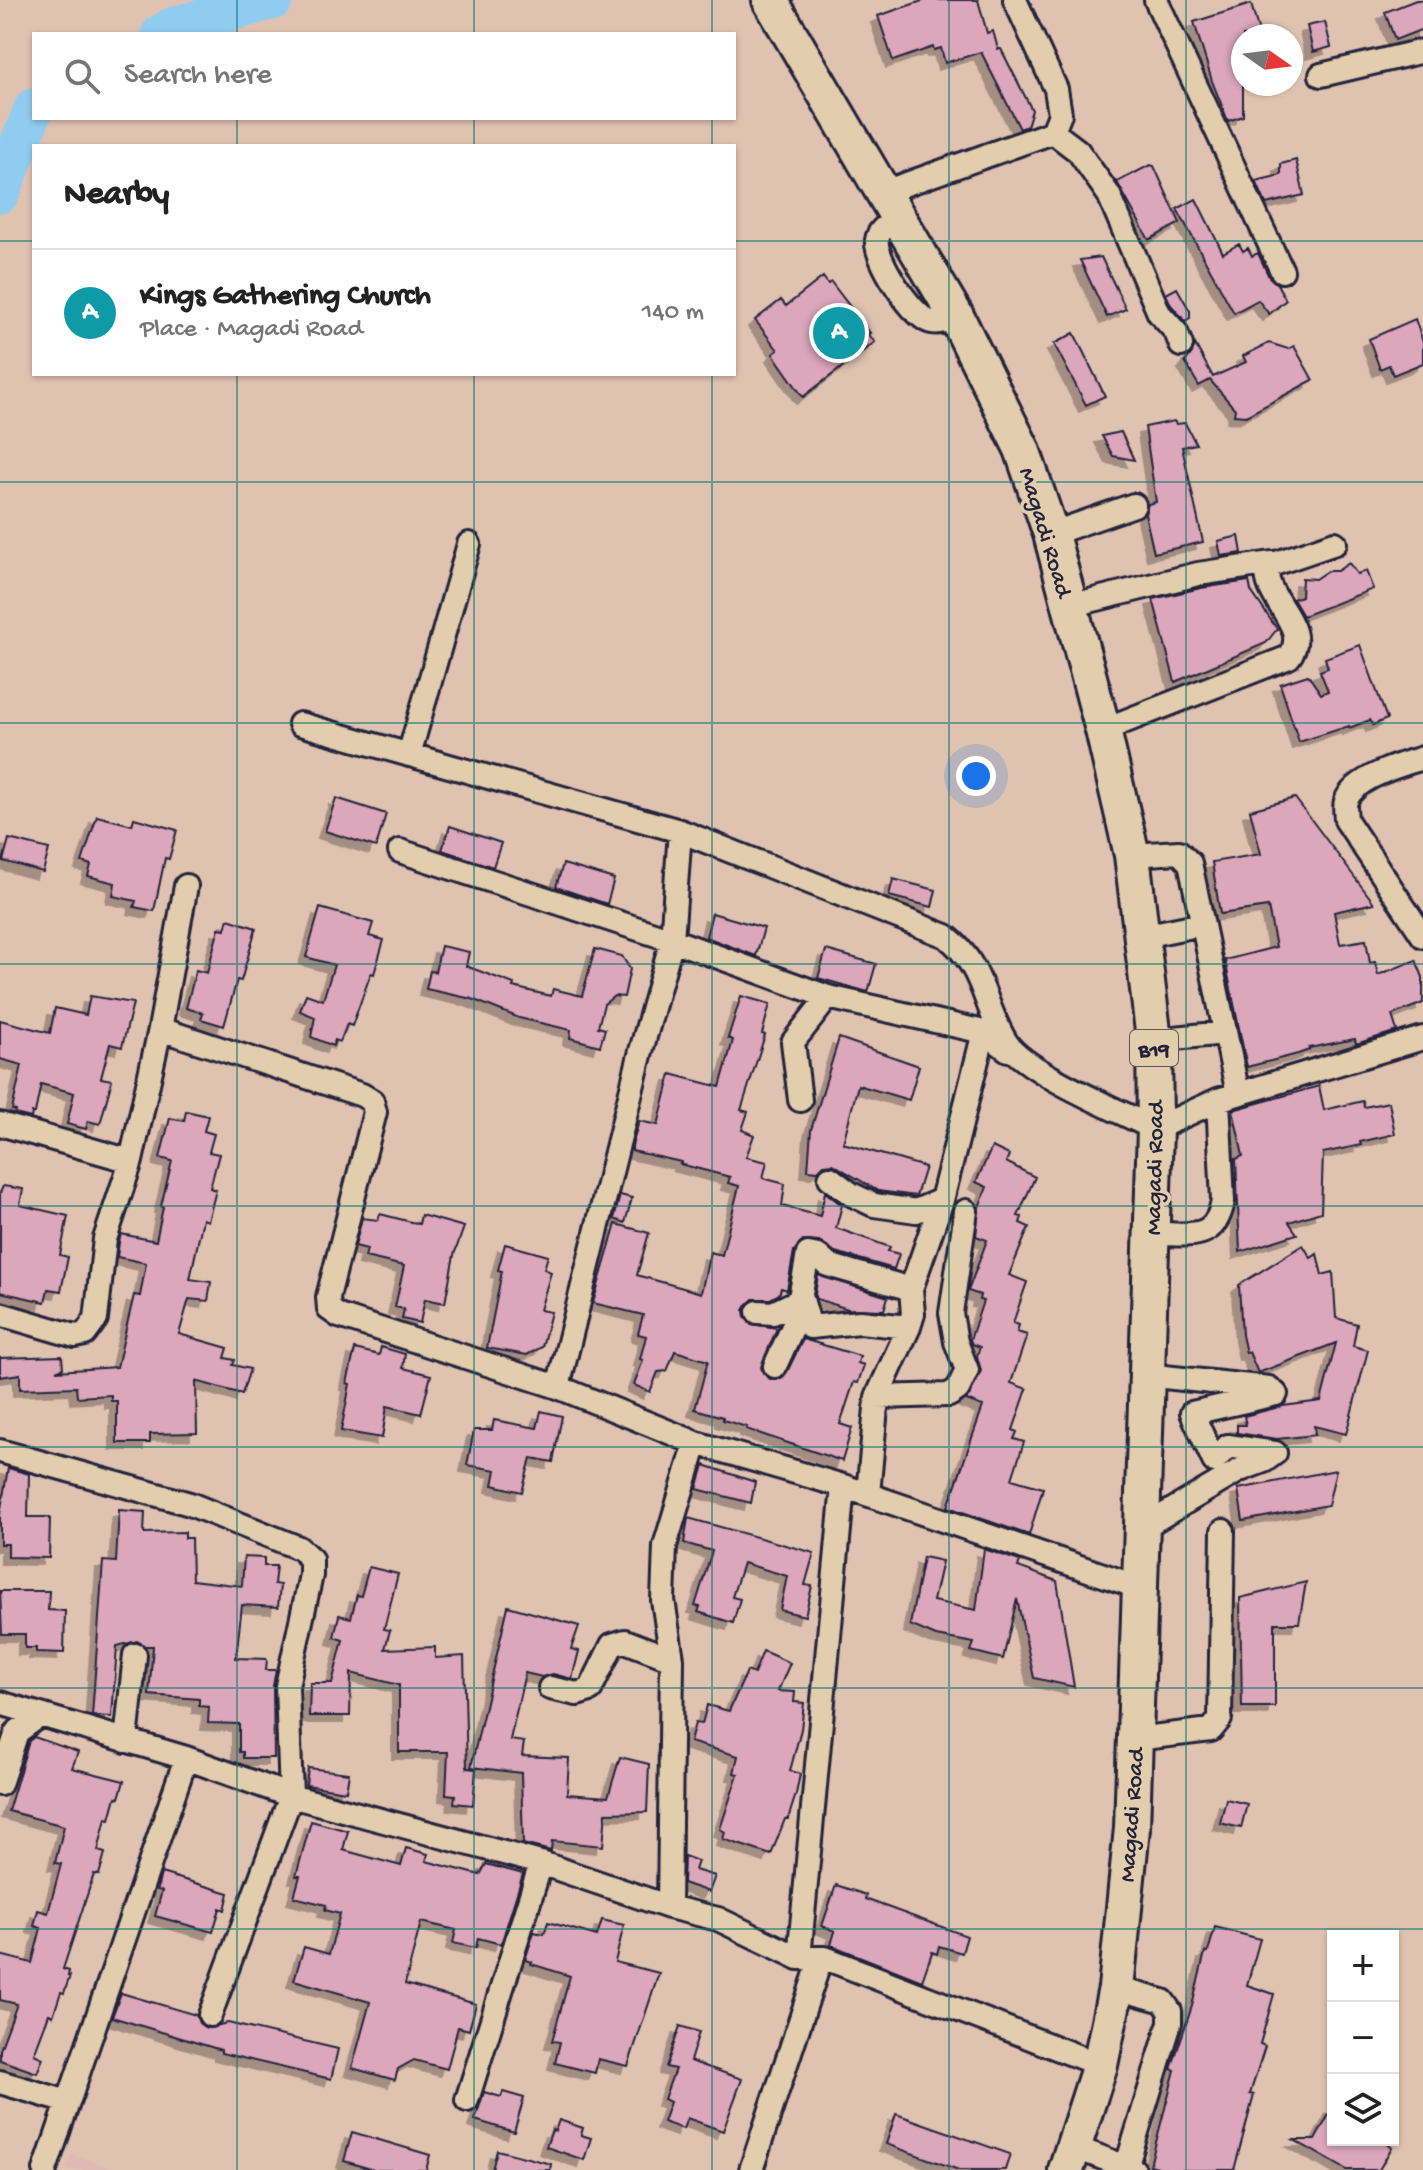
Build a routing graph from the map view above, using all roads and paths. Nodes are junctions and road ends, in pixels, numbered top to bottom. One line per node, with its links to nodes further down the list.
1 (770, 0): 7 (highway, Magadi Road / B19)
2 (1015, 0): 6 (street)
3 (1156, 0): 8 (street)
4 (1423, 51): 5 (street)
5 (1321, 75)
6 (1053, 132): 7 (street); 9 (street)
7 (891, 205): 11 (highway, Magadi Road / B19)
8 (1282, 271)
9 (1181, 345)
10 (1134, 505): 11 (street)
11 (1051, 534): 15 (highway, Magadi Road / B19)
12 (1335, 543): 14 (street)
13 (469, 544): 18 (street)
14 (1272, 563): 15 (street); 17 (street)
15 (1069, 606): 17 (highway, Magadi Road / B19)
16 (300, 724): 18 (street)
17 (1103, 730): 22 (highway, Magadi Road / B19)
18 (409, 755): 20 (street)
19 (1423, 758): 26 (street)
20 (680, 831): 27 (street); 34 (street)
21 (400, 851): 27 (street)
22 (1132, 855): 24 (street); 25 (highway, Magadi Road / B19)
23 (186, 886): 29 (street)
24 (1202, 924): 25 (street); 31 (street)
25 (1143, 936): 33 (highway, Magadi Road / B19)
26 (1423, 936)
27 (672, 940): 28 (street); 52 (street)
28 (828, 997): 30 (street); 36 (street)
29 (160, 1029): 39 (street); 52 (street)
30 (984, 1032): 34 (street); 41 (street)
31 (1225, 1033): 33 (street); 35 (street)
32 (1423, 1038): 35 (street)
33 (1154, 1040): 38 (highway, Magadi Road / B19)
34 (1016, 1056): 38 (street)
35 (1228, 1097): 38 (street); 43 (street)
36 (800, 1100)
37 (0, 1124): 39 (street)
38 (1155, 1129): 43 (highway, Magadi Road / B19)
39 (131, 1161): 48 (street)
40 (830, 1178): 41 (street)
41 (942, 1200): 44 (street)
42 (966, 1211): 47 (street)
43 (1151, 1234): 51 (highway, Magadi Road / B19)
44 (911, 1289): 45 (street); 49 (street)
45 (802, 1299): 46 (street); 49 (street); 50 (street)
46 (758, 1312)
47 (951, 1313): 49 (street); 53 (street)
48 (0, 1314)
49 (911, 1320): 53 (street)
50 (775, 1366)
51 (1145, 1375): 58 (highway, Magadi Road / B19); 58 (street)
52 (558, 1387): 54 (street)
53 (877, 1397): 57 (street)
54 (696, 1443): 56 (street); 62 (street)
55 (0, 1451): 70 (street)
56 (843, 1486): 57 (street); 73 (street)
57 (868, 1494): 60 (street)
58 (1142, 1528): 60 (highway, Magadi Road / B19)
59 (1223, 1531): 66 (street)
60 (1141, 1588): 66 (highway, Magadi Road / B19)
61 (135, 1655): 67 (street)
62 (672, 1659): 63 (street); 72 (street)
63 (550, 1688)
64 (0, 1703): 65 (street)
65 (39, 1716): 67 (street); 69 (street)
66 (1135, 1739): 75 (highway, Magadi Road / B19)
67 (126, 1741): 68 (street)
68 (186, 1758): 70 (street); 80 (street)
69 (0, 1784)
70 (291, 1796): 71 (street); 76 (street)
71 (541, 1863): 72 (street); 79 (street)
72 (669, 1907): 73 (street)
73 (799, 1958): 74 (street)
74 (821, 1958): 77 (street); 84 (street)
75 (1116, 1988): 77 (highway, Magadi Road / B19); 82 (street)
76 (210, 2015)
77 (1100, 2065): 81 (highway, Magadi Road / B19)
78 (0, 2082): 80 (street)
79 (467, 2100)
80 (68, 2102): 83 (street)
81 (1070, 2158): 82 (street)
82 (1130, 2169)
83 (45, 2170)
84 (751, 2170)

